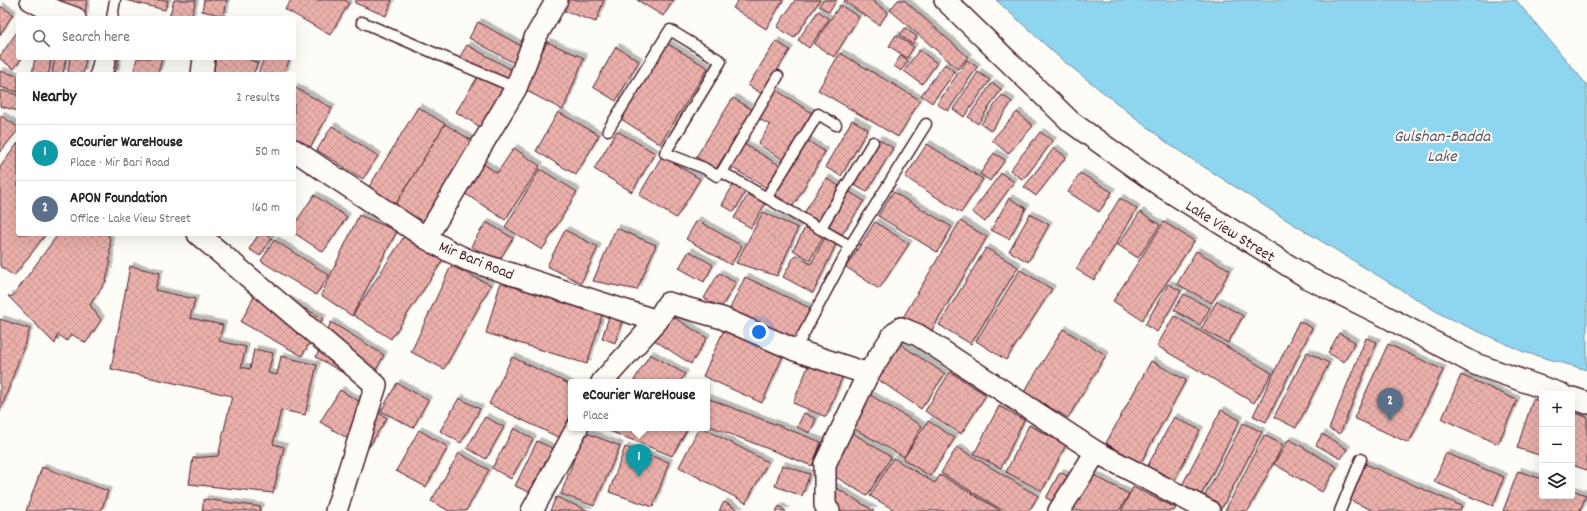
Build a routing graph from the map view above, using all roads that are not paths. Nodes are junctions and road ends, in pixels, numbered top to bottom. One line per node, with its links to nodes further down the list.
1 (31, 0): 5 (street)
2 (115, 0): 6 (lane)
3 (557, 0): 13 (street)
4 (945, 0): 29 (street, Lake View Street)
5 (69, 16)
6 (112, 16)
7 (362, 22): 13 (lane)
8 (104, 60): 10 (street)
9 (204, 60): 11 (street)
10 (102, 72)
11 (202, 72)
12 (778, 76): 19 (lane)
13 (516, 88): 23 (street)
14 (926, 124): 24 (lane)
15 (836, 125): 20 (lane)
16 (608, 130): 19 (lane)
17 (874, 142): 21 (lane)
18 (296, 151): 23 (street, Mir Bari Road)
19 (722, 172): 20 (lane)
20 (767, 197): 21 (lane)
21 (820, 229): 24 (lane)
22 (200, 236): 35 (street)
23 (426, 238): 25 (street, Mir Bari Road)
24 (850, 246): 26 (lane)
25 (656, 320): 26 (street); 28 (street)
26 (795, 350): 27 (street)
27 (868, 374): 33 (street); 37 (street)
28 (605, 379)
29 (1552, 391)
30 (1575, 399): 31 (street)
31 (1587, 403)
32 (575, 431): 36 (street)
33 (1096, 452): 38 (street); 39 (street)
34 (1361, 459): 40 (lane)
35 (336, 511)
36 (532, 511)
37 (829, 511)
38 (1059, 511)
39 (1209, 511)
40 (1340, 511)

